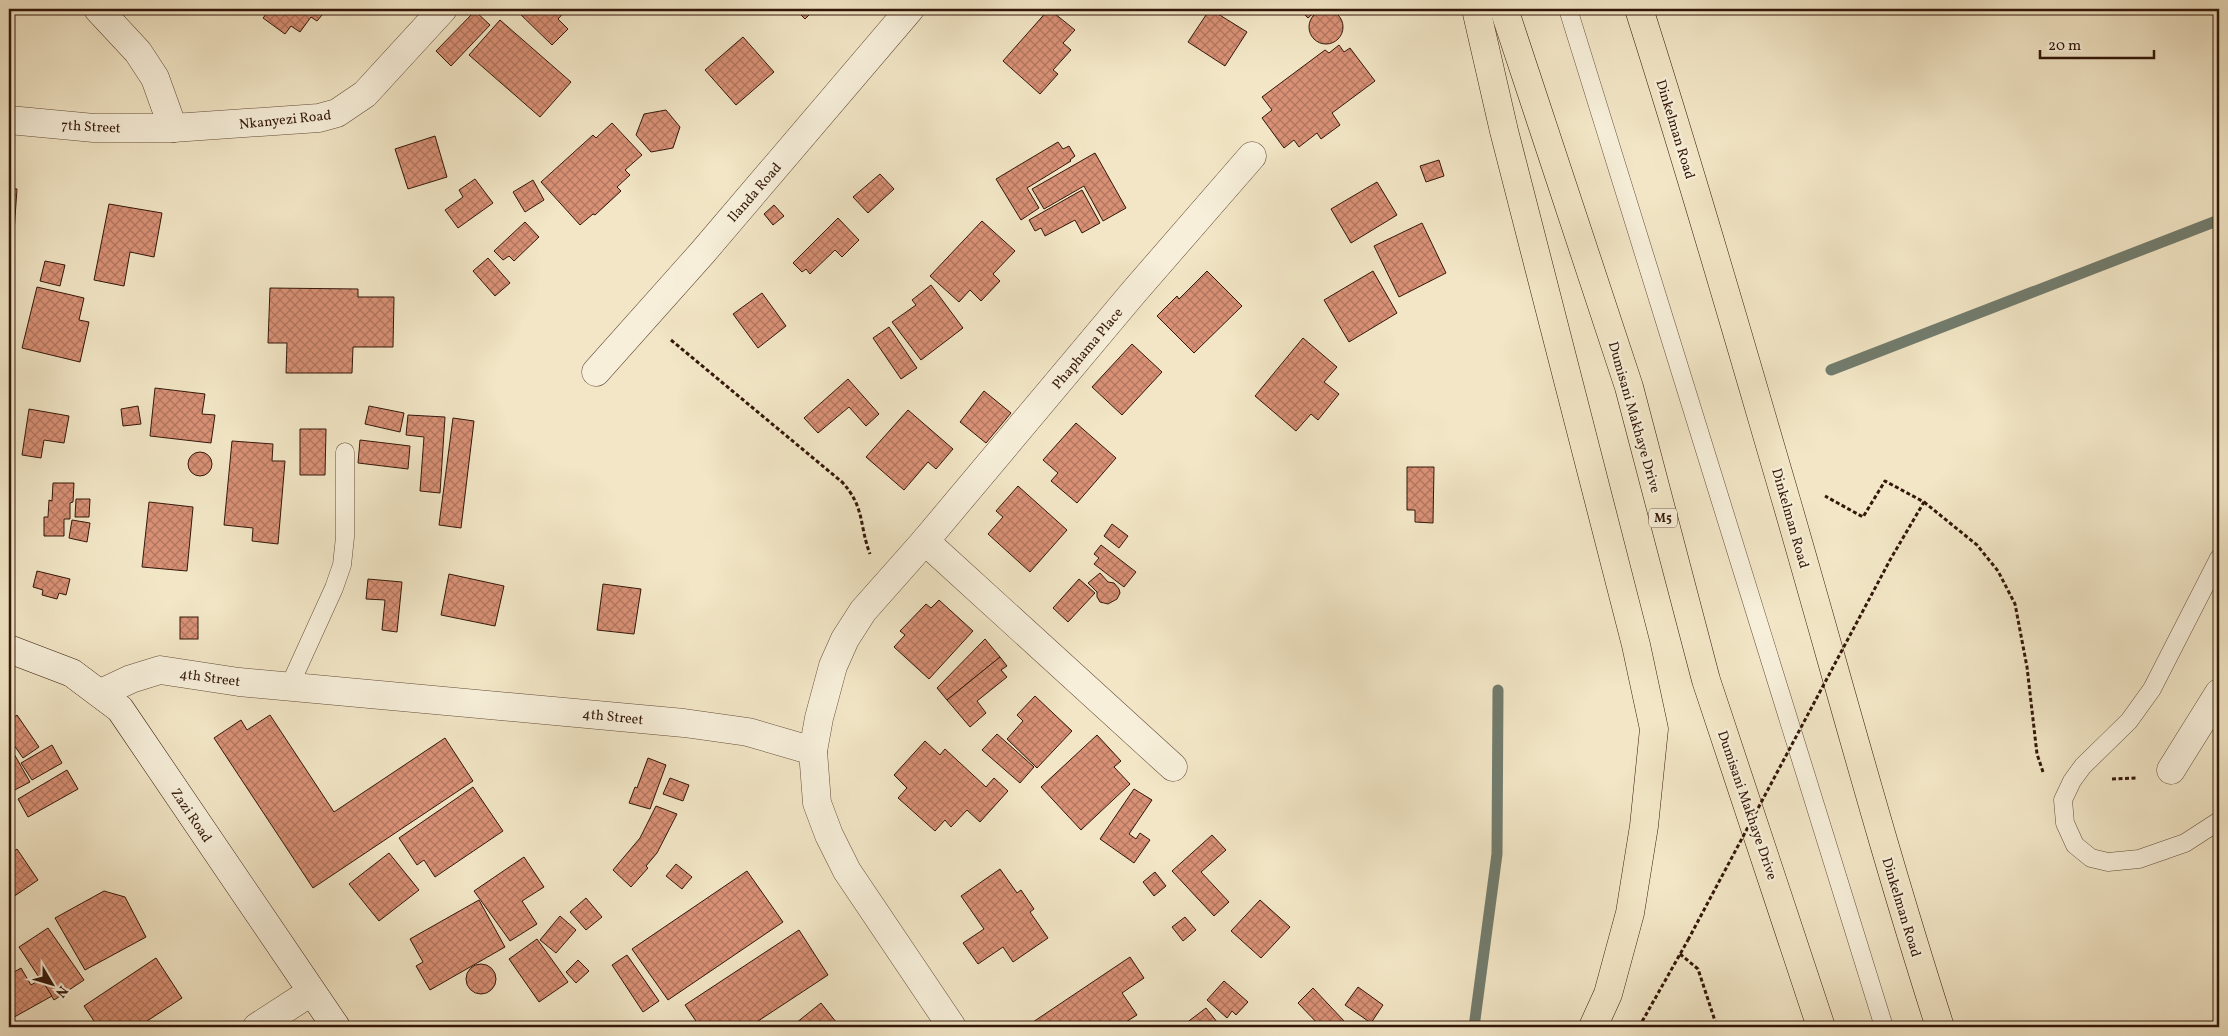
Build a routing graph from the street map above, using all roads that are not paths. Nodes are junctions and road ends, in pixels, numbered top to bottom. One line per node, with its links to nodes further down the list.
1 (98, 9): 9 (street)
2 (443, 9): 9 (street, Nkanyezi Road)
3 (910, 9): 11 (street, Ilanda Road)
4 (1476, 9): 27 (main road)
5 (1504, 9): 28 (main road, Dumisani Makhaye Drive / M5)
6 (1568, 9): 29 (lane)
7 (1639, 9): 30 (main road, Dinkelman Road)
8 (9, 120): 9 (street, 7th Street)
9 (173, 128)
10 (1252, 156): 13 (street, Phaphama Place)
11 (596, 372)
12 (345, 452): 16 (lane)
13 (924, 541): 19 (street, Phaphama Place); 20 (street)
14 (2219, 558): 22 (lane)
15 (9, 649): 17 (street, Zazi Road)
16 (289, 687): 17 (street, 4th Street); 19 (street, 4th Street)
17 (101, 693): 23 (street, Zazi Road)
18 (2219, 693): 21 (street)
19 (813, 751): 26 (street)
20 (1172, 767)
21 (2171, 770)
22 (2219, 821)
23 (311, 992): 24 (street); 25 (street, Zazi Road)
24 (257, 1027)
25 (336, 1027)
26 (952, 1027)
27 (1593, 1027)
28 (1821, 1027)
29 (1884, 1027)
30 (1940, 1027)

